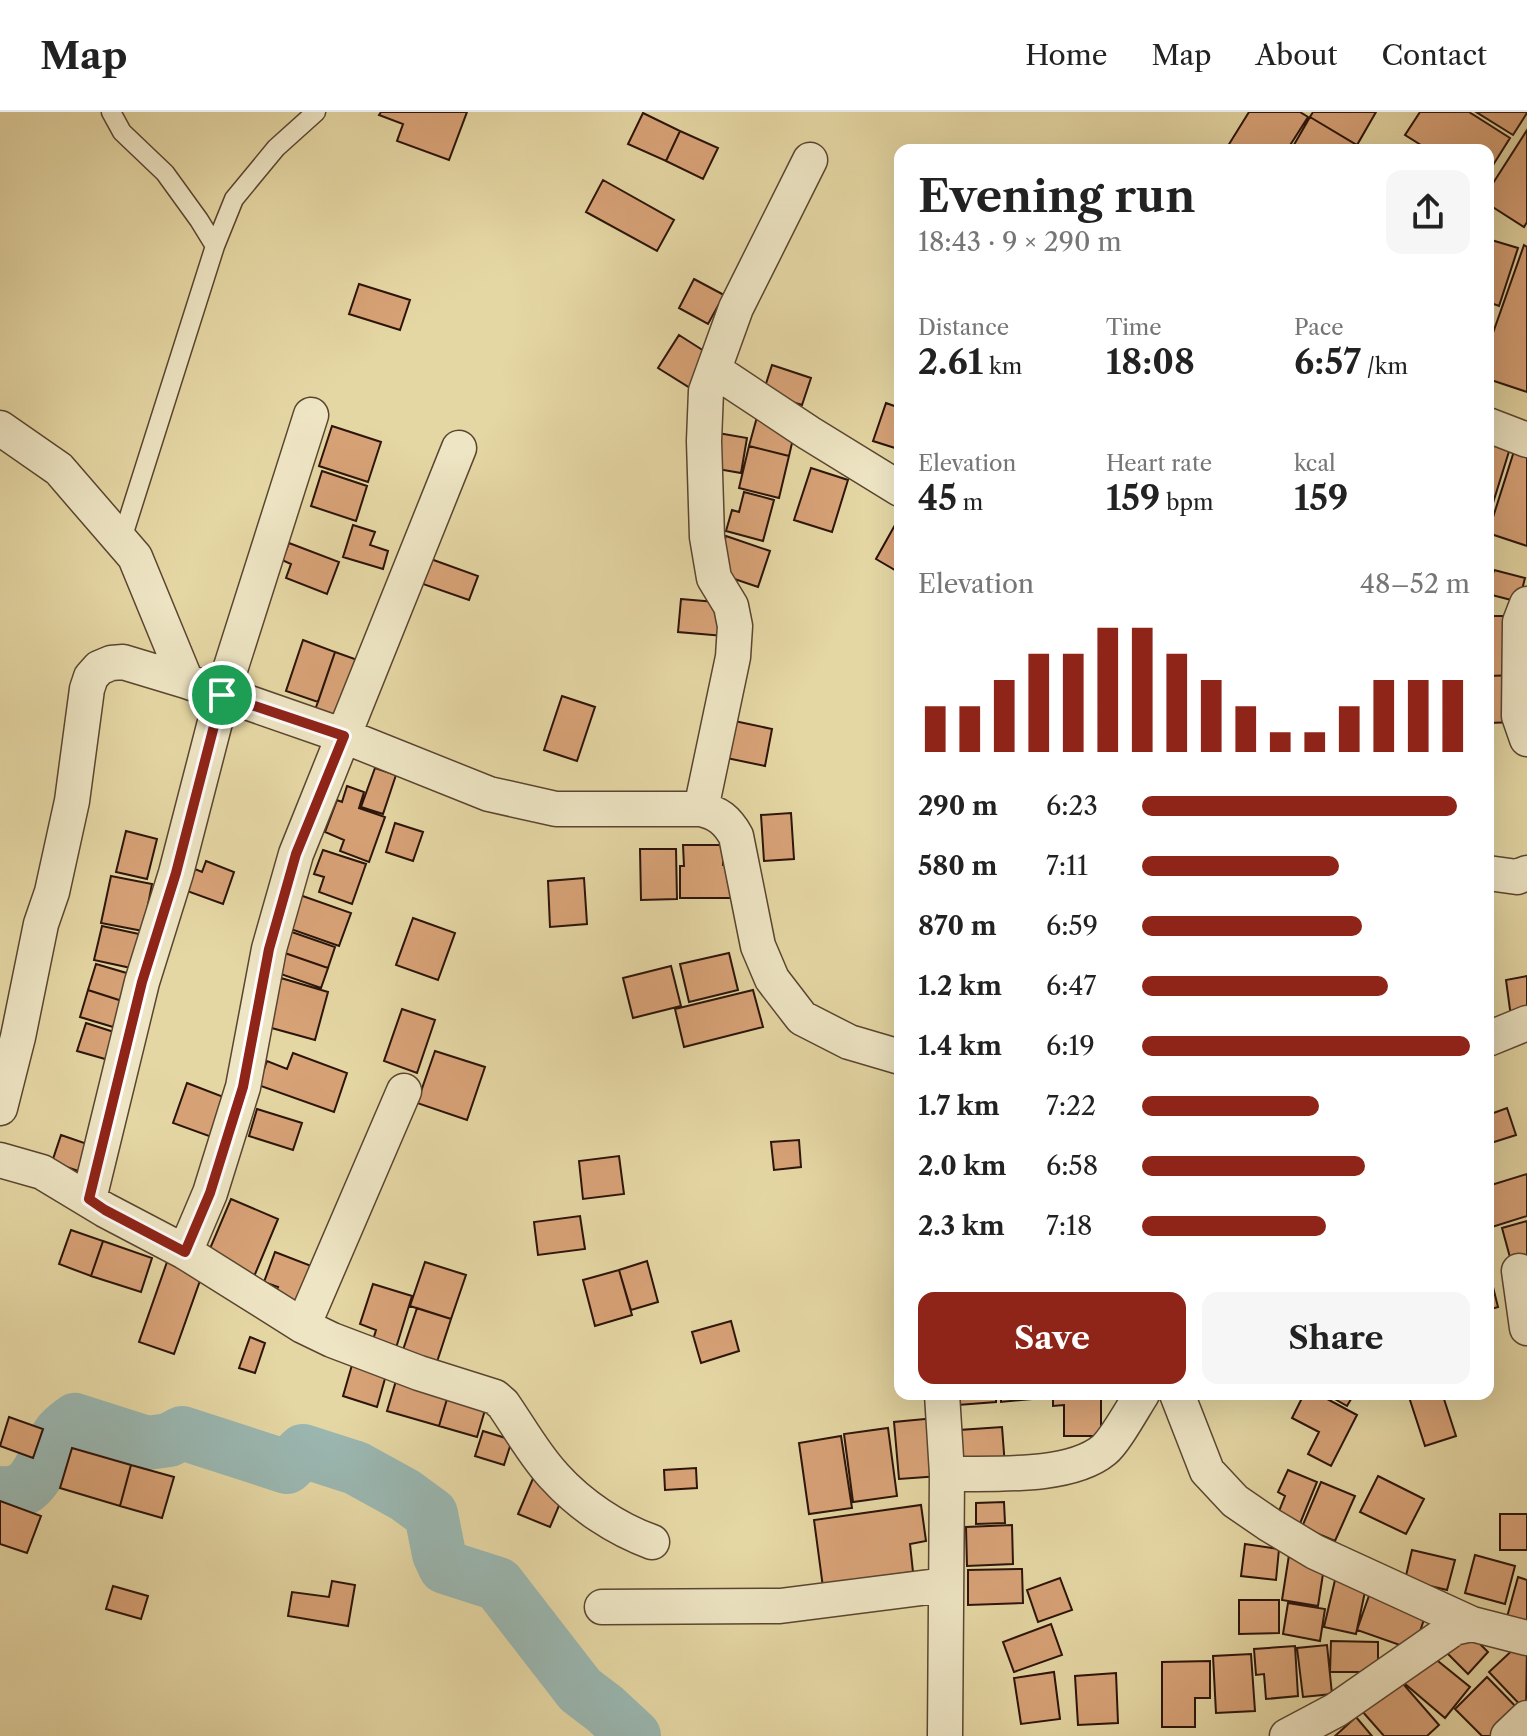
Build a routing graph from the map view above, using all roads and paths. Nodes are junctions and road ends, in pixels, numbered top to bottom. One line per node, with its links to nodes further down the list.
1 (111, 112): 4 (lane)
2 (316, 112): 4 (lane)
3 (810, 160): 5 (street)
4 (215, 246): 12 (lane)
5 (714, 370): 11 (street); 18 (street)
6 (311, 415): 15 (street)
7 (1494, 427): 9 (street)
8 (0, 428): 12 (street)
9 (1527, 440)
10 (459, 448): 16 (street)
11 (894, 485)
12 (121, 542): 14 (street)
13 (1527, 604): 17 (street)
14 (186, 681): 15 (street); 25 (street)
15 (222, 695): 16 (street); 27 (street)
16 (344, 736): 18 (street); 28 (street)
17 (1527, 739)
18 (701, 809): 23 (street)
19 (1527, 873): 20 (street)
20 (1494, 874)
21 (1527, 1023): 22 (street)
22 (1494, 1037)
23 (894, 1055)
24 (404, 1091): 30 (street)
25 (0, 1108)
26 (0, 1160): 27 (street)
27 (89, 1199): 28 (street)
28 (185, 1252): 30 (street)
29 (1519, 1271): 31 (street)
30 (303, 1326): 36 (street)
31 (1527, 1328)
32 (942, 1400): 35 (street)
33 (1138, 1400): 35 (street)
34 (1179, 1400): 39 (street)
35 (947, 1474): 37 (street)
36 (652, 1542)
37 (945, 1585): 38 (street); 42 (street)
38 (602, 1607)
39 (1472, 1624): 40 (street); 43 (street)
40 (1527, 1638)
41 (1527, 1718): 44 (street)
42 (945, 1736)
43 (1287, 1736)
44 (1508, 1736)

